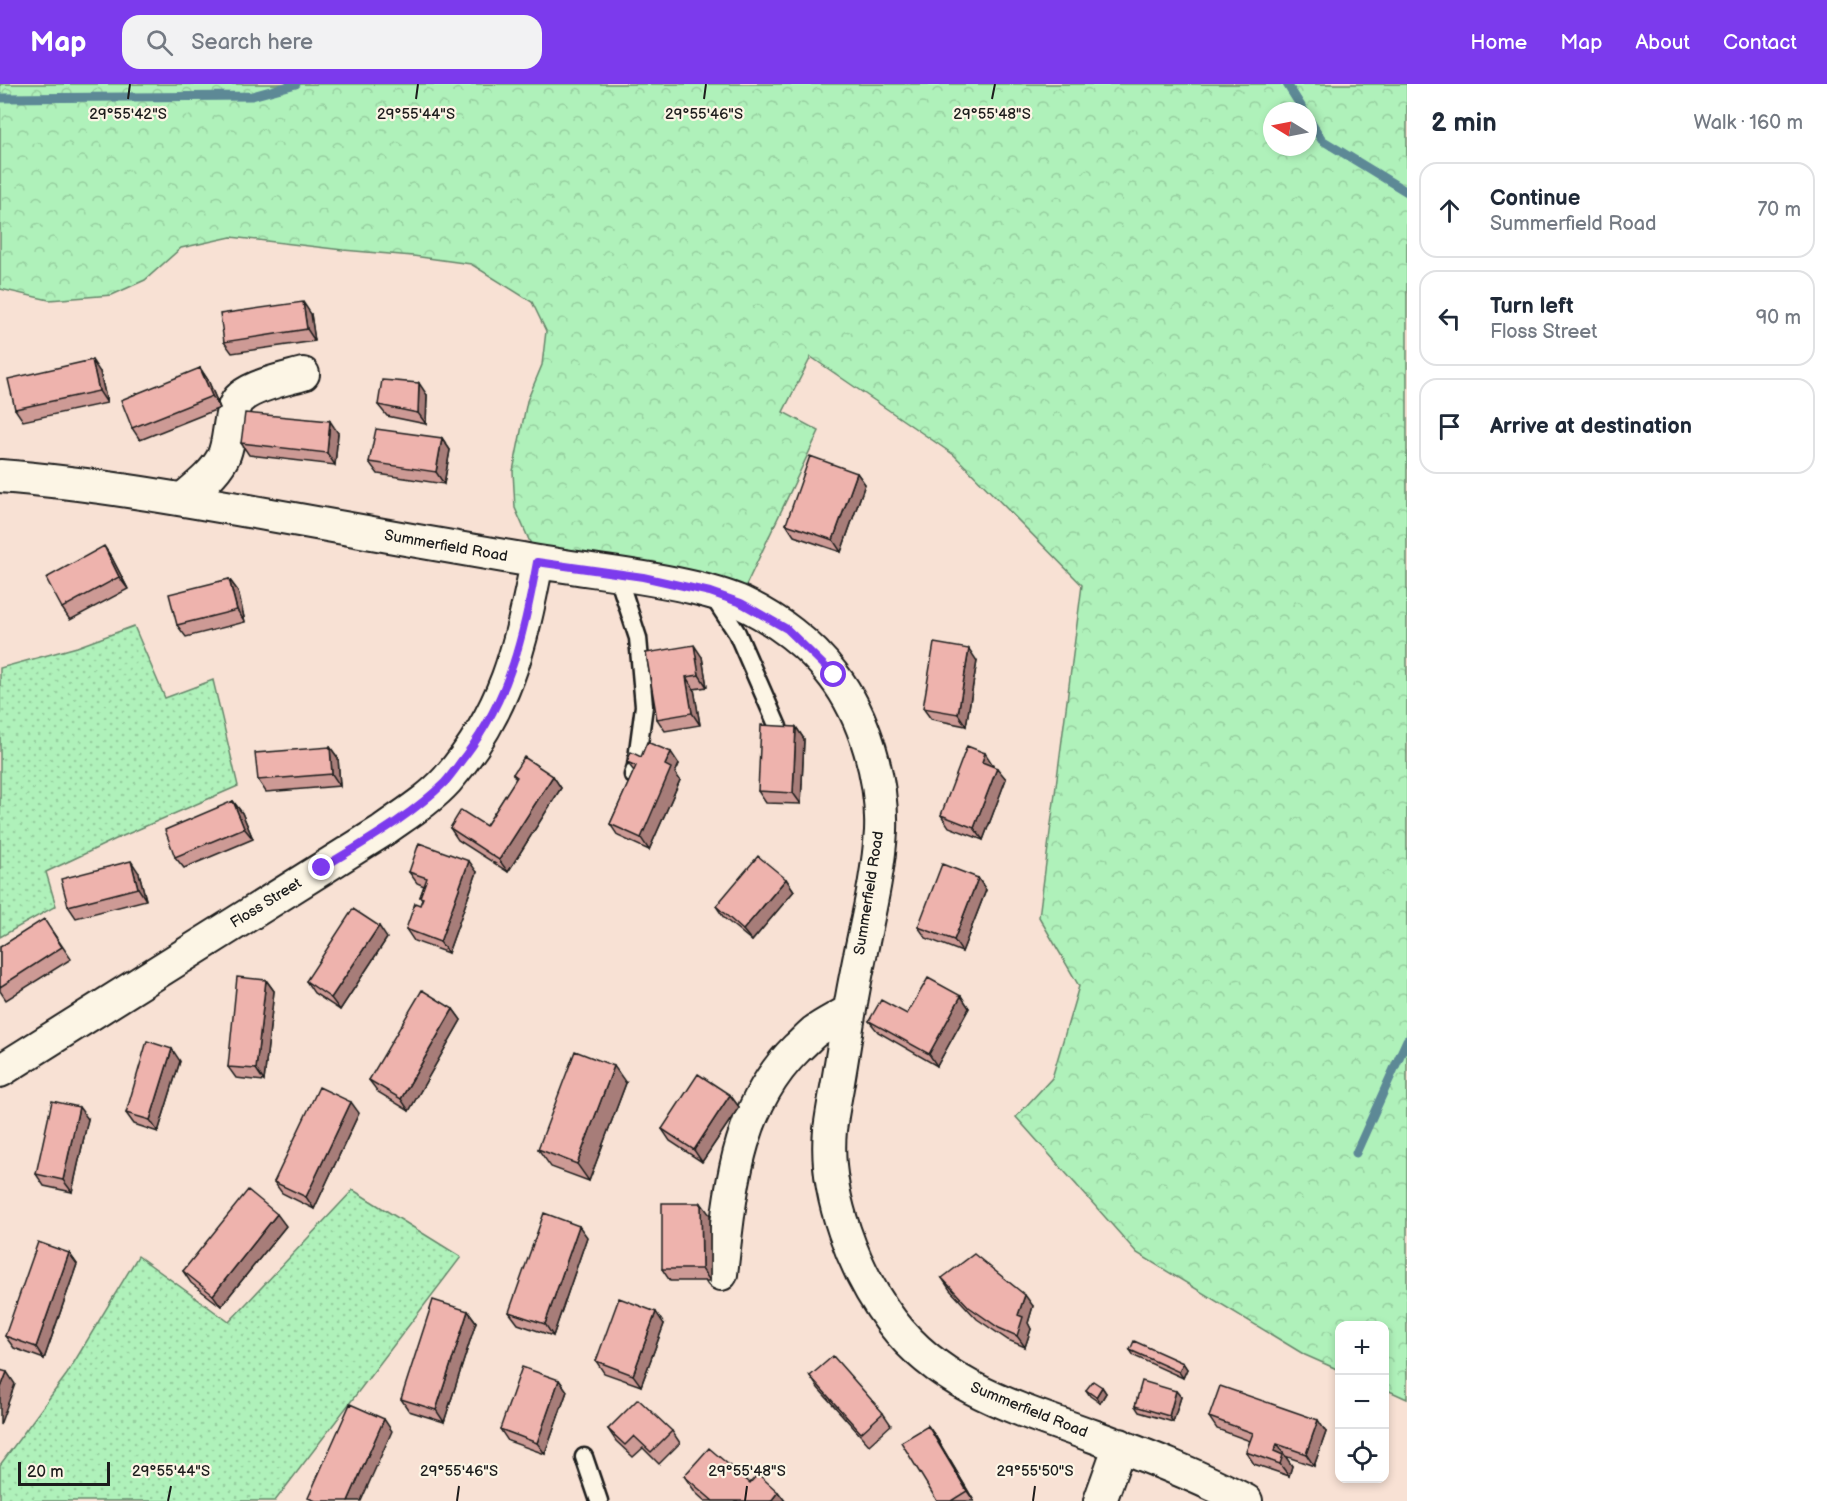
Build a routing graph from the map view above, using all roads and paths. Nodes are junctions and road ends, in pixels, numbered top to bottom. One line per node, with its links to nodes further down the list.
1 (303, 374): 3 (street)
2 (0, 476): 3 (street, Summerfield Road)
3 (183, 499): 4 (street, Summerfield Road)
4 (537, 562): 5 (street, Summerfield Road); 10 (street, Floss Street)
5 (617, 573): 6 (street, Summerfield Road); 8 (lane)
6 (710, 592): 7 (lane); 9 (street, Summerfield Road)
7 (778, 727)
8 (627, 787)
9 (849, 1011): 11 (street); 12 (street, Summerfield Road)
10 (0, 1071)
11 (721, 1274)
12 (1120, 1445): 15 (street); 16 (street, Summerfield Road)
13 (584, 1457): 14 (lane)
14 (599, 1501)
15 (1100, 1501)
16 (1246, 1501)

